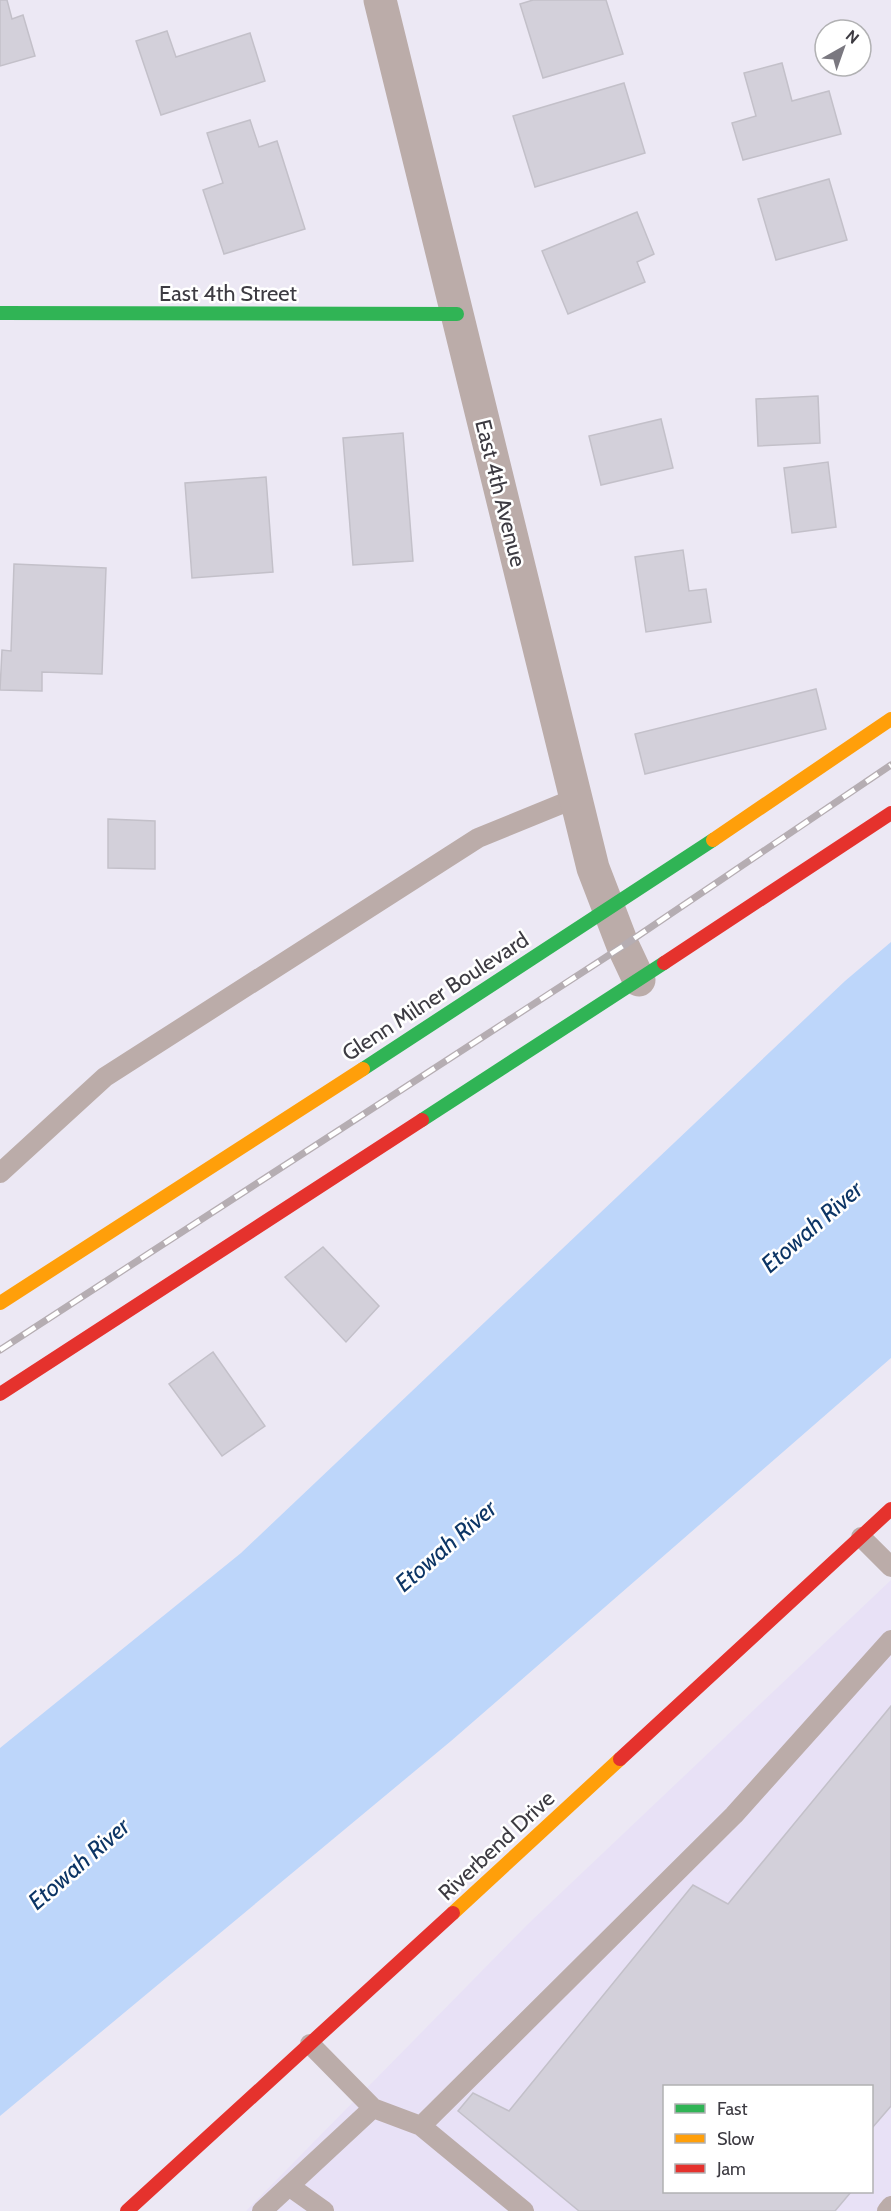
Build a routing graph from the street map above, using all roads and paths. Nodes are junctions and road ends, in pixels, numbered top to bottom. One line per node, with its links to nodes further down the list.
1 (380, 0): 3 (street, East 4th Avenue)
2 (0, 313): 3 (street, East 4th Street)
3 (457, 315): 5 (street, East 4th Avenue)
4 (891, 719): 7 (street, Glenn Milner Boulevard)
5 (576, 798): 7 (street, East 4th Avenue); 9 (lane)
6 (891, 813): 8 (street)
7 (610, 908): 8 (street, East 4th Avenue); 10 (street, Glenn Milner Boulevard)
8 (639, 980): 11 (street)
9 (0, 1173)
10 (0, 1303)
11 (0, 1394)
12 (891, 1509): 13 (street, Riverbend Drive)
13 (861, 1537): 14 (lane); 16 (street, Riverbend Drive)
14 (891, 1568)
15 (891, 1640): 18 (lane)
16 (310, 2044): 17 (lane); 21 (street, Riverbend Drive)
17 (373, 2108): 18 (lane); 19 (lane)
18 (421, 2126): 24 (lane)
19 (289, 2186): 22 (lane); 23 (lane)
20 (891, 2206): 25 (lane)
21 (127, 2211)
22 (262, 2211)
23 (324, 2211)
24 (524, 2211)
25 (887, 2211)

